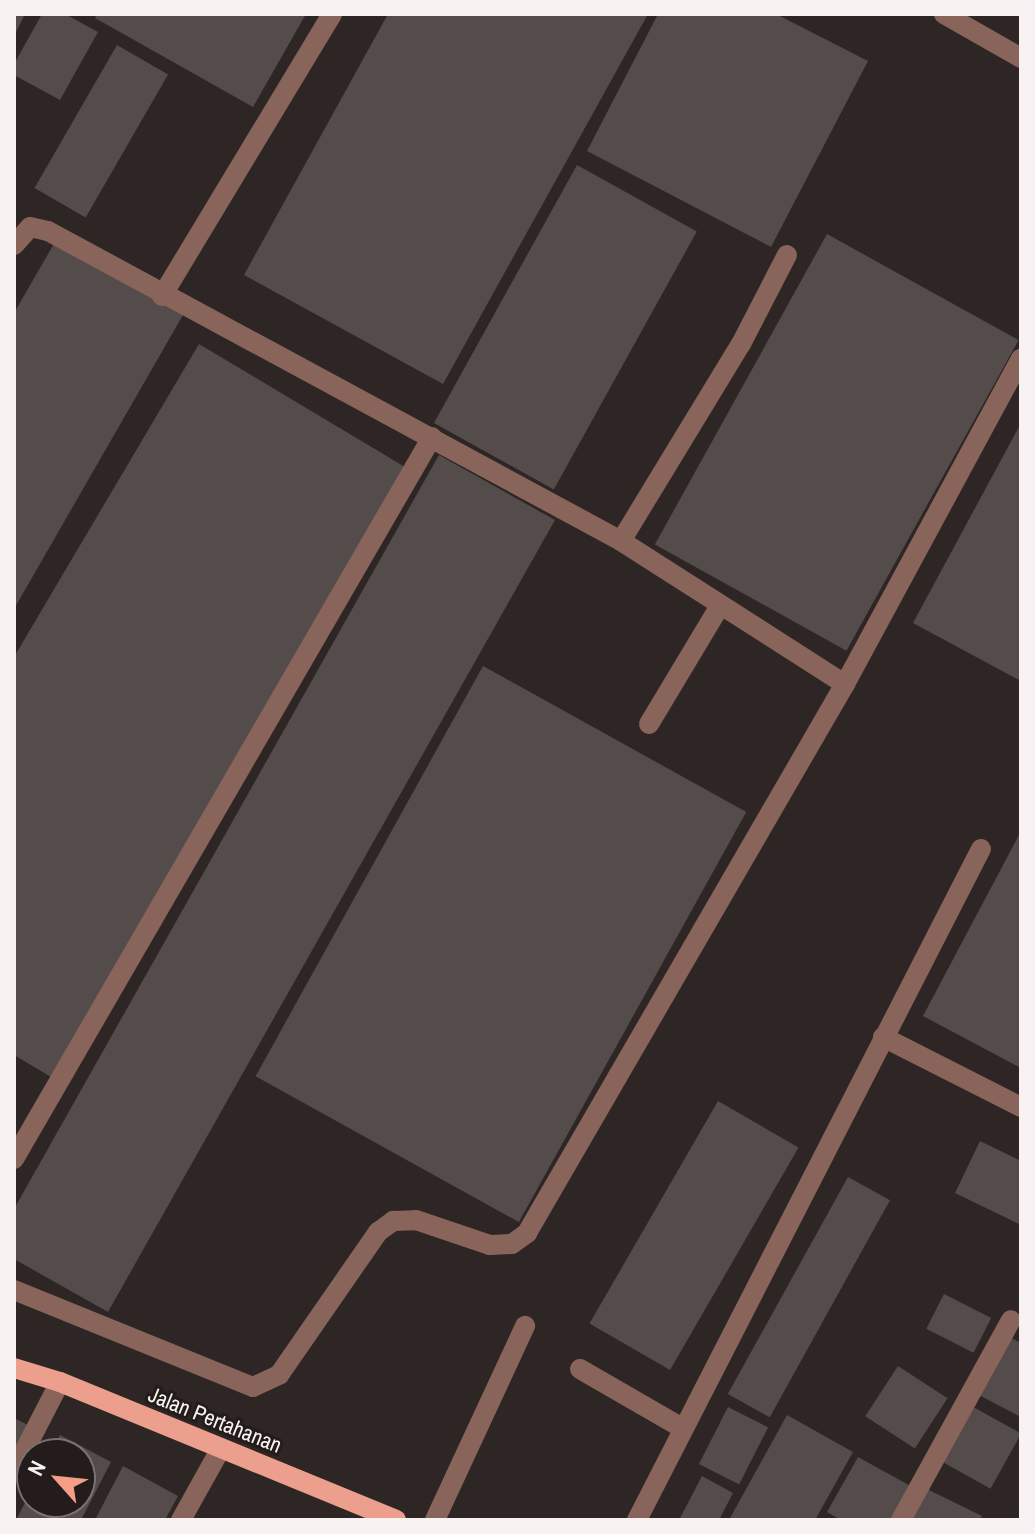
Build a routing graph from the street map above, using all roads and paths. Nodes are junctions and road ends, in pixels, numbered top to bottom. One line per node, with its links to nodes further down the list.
1 (332, 14): 6 (street)
2 (944, 14): 3 (street)
3 (1021, 58)
4 (14, 245): 6 (street)
5 (787, 255): 9 (street)
6 (162, 296): 8 (street)
7 (1021, 359): 11 (street)
8 (432, 437): 9 (street); 16 (street)
9 (621, 541): 10 (street)
10 (720, 606): 11 (street); 12 (street)
11 (845, 684): 17 (street)
12 (649, 724)
13 (981, 849): 14 (street)
14 (883, 1037): 15 (street); 23 (street)
15 (1021, 1107)
16 (14, 1159)
17 (14, 1290)
18 (1011, 1320): 30 (street)
19 (525, 1326): 28 (street)
20 (14, 1368): 22 (main road, Jalan Pertahanan)
21 (580, 1369): 23 (street)
22 (60, 1382): 24 (main road, Jalan Pertahanan); 25 (street)
23 (682, 1428): 29 (street)
24 (221, 1448): 26 (street); 27 (main road, Jalan Pertahanan)
25 (14, 1471)
26 (181, 1520)
27 (396, 1520)
28 (435, 1520)
29 (637, 1520)
30 (901, 1520)

